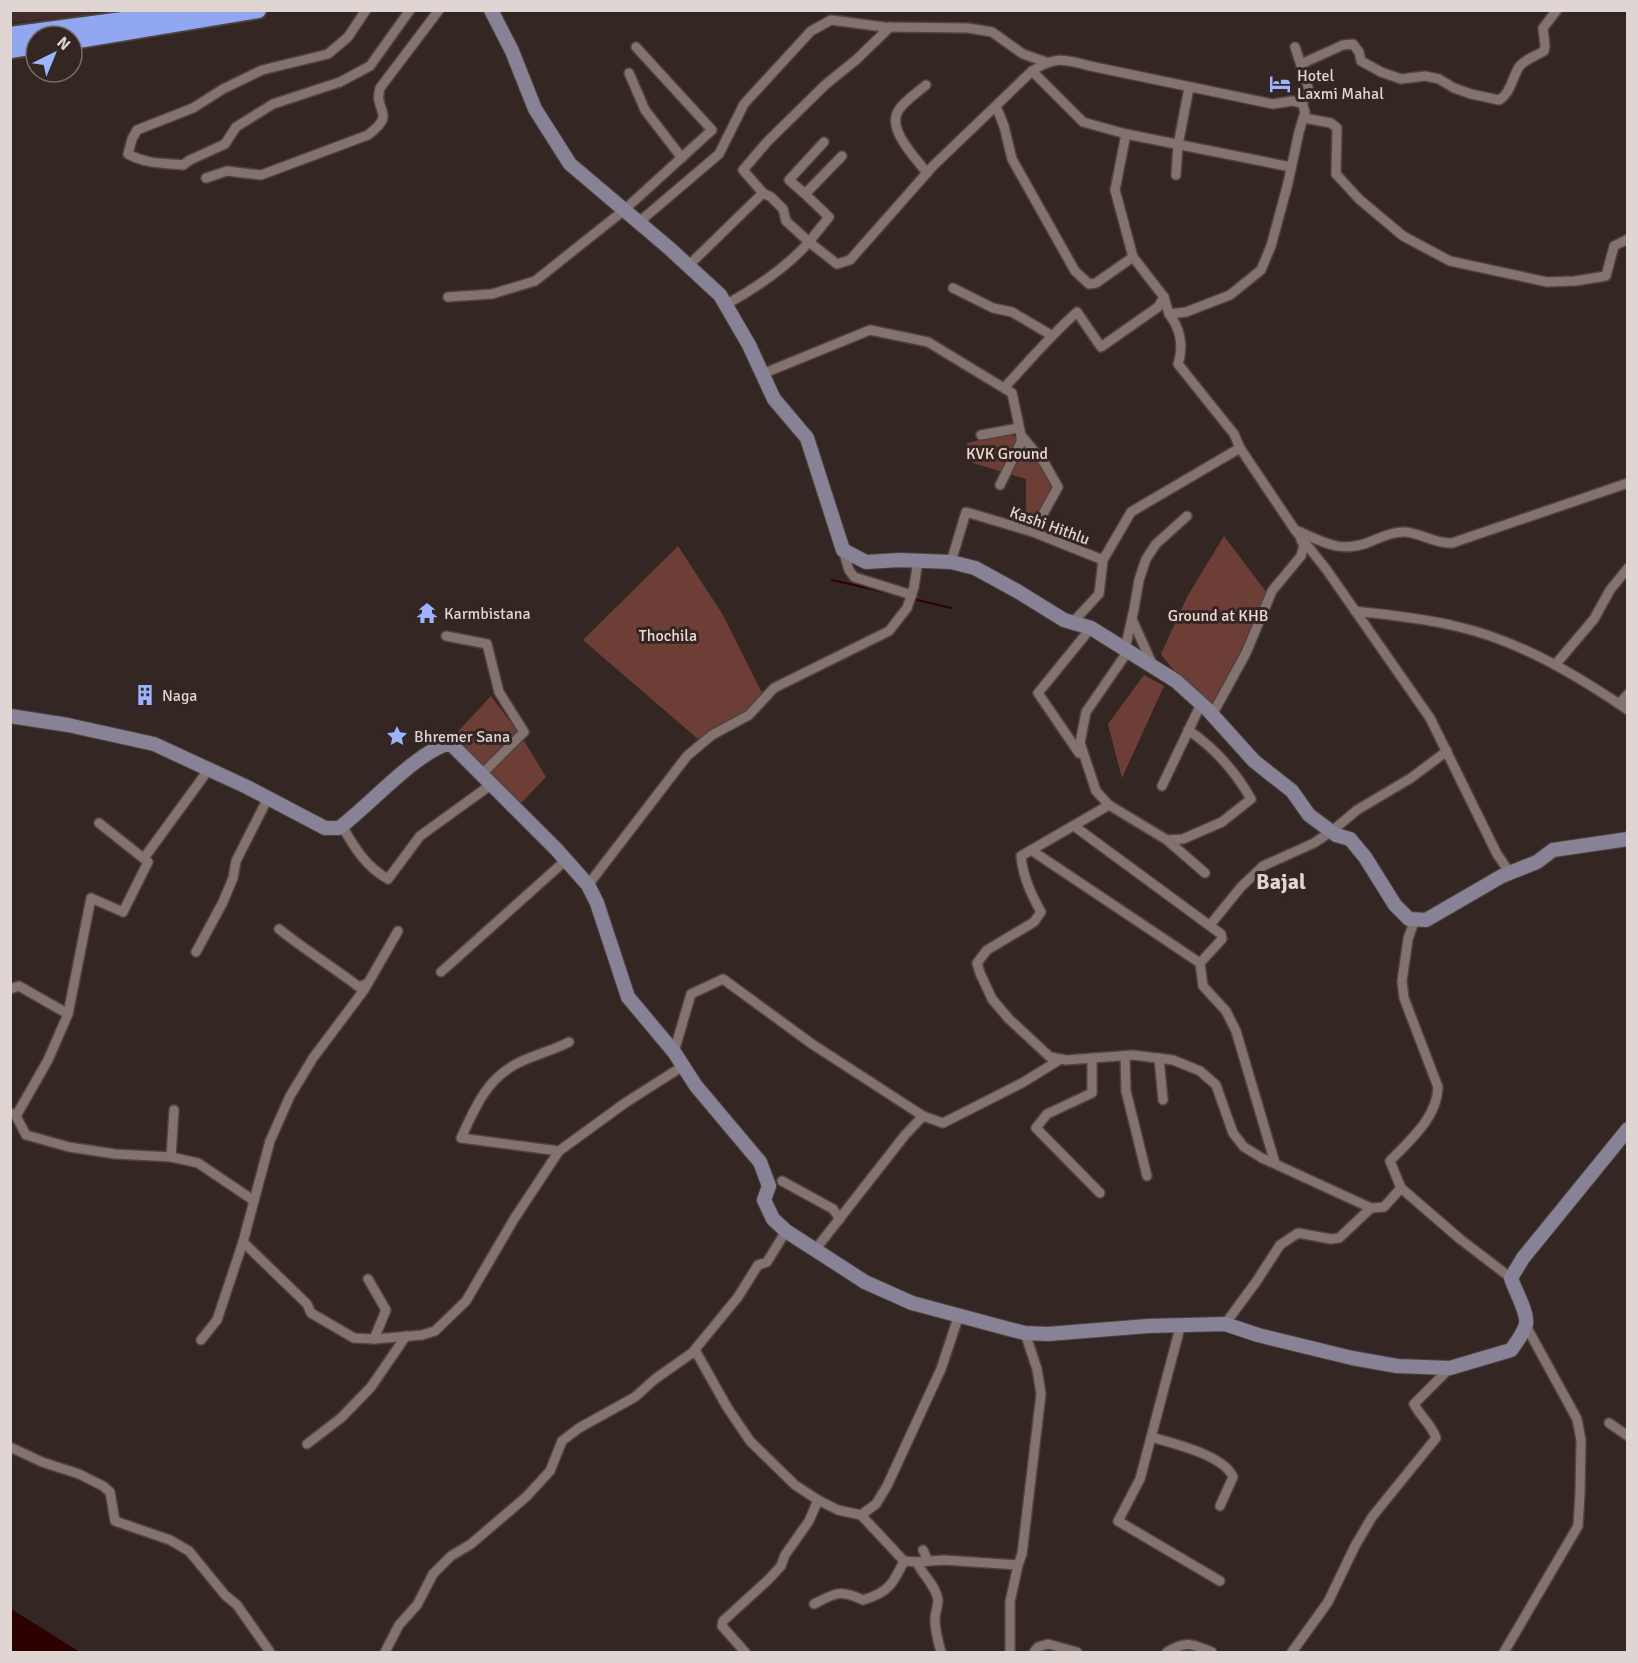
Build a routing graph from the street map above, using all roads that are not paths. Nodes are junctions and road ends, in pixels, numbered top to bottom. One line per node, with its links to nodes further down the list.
1 (198, 10): 9 (highway)
2 (258, 10): 10 (highway)
3 (366, 10): 4 (street)
4 (410, 10)
5 (439, 10): 30 (street)
6 (491, 10): 33 (street)
7 (1557, 10): 14 (street)
8 (890, 27): 13 (street); 31 (street); 34 (street)
9 (10, 35)
10 (84, 39)
11 (636, 47): 26 (street)
12 (1294, 48): 14 (street)
13 (1046, 62): 15 (street); 18 (street)
14 (1301, 64): 19 (street)
15 (1032, 71): 20 (street); 22 (street)
16 (629, 73): 26 (street)
17 (926, 85): 28 (street)
18 (1189, 88): 19 (street); 24 (street)
19 (1302, 103): 21 (street)
20 (996, 106): 28 (street); 37 (street)
21 (1304, 118): 27 (street); 35 (street)
22 (1126, 134): 24 (street); 37 (street)
23 (824, 142): 32 (street)
24 (1178, 145): 27 (street); 29 (street)
25 (842, 156): 32 (street)
26 (682, 158): 33 (street)
27 (1292, 167): 43 (street)
28 (927, 173): 36 (street)
29 (1176, 175)
30 (206, 178)
31 (763, 193): 36 (street); 38 (street)
32 (805, 194): 36 (street)
33 (623, 211): 34 (street); 40 (street)
34 (638, 223): 38 (street)
35 (1628, 239)
36 (809, 242): 42 (street)
37 (1132, 257): 41 (street)
38 (688, 266): 42 (street)
39 (953, 288): 44 (street)
40 (448, 297)
41 (1164, 297): 43 (street); 44 (street)
42 (725, 305): 45 (street)
43 (1168, 314): 49 (street)
44 (1051, 335): 46 (street)
45 (762, 374): 46 (street); 57 (street)
46 (1004, 388): 47 (street)
47 (1020, 431): 48 (street); 51 (street); 54 (street)
48 (981, 435)
49 (1240, 448): 53 (street); 58 (street, Kashi Hithlu)
50 (1628, 483): 55 (street)
51 (1000, 486)
52 (1187, 516): 64 (street)
53 (1295, 530): 55 (street); 56 (street); 74 (street)
54 (1033, 532): 58 (street, Kashi Hithlu); 60 (street, Kashi Hithlu)
55 (1331, 545): 56 (street)
56 (1308, 546): 63 (street)
57 (843, 550): 59 (street); 62 (street)
58 (1103, 560): 65 (street)
59 (918, 561): 60 (street); 62 (street)
60 (951, 562): 65 (street)
61 (1628, 568): 69 (street)
62 (910, 598): 95 (street)
63 (1355, 611): 69 (street); 77 (street)
64 (1132, 619): 68 (street); 70 (street)
65 (1072, 623): 66 (street)
66 (1091, 628): 68 (street); 78 (street)
67 (447, 636): 80 (street)
68 (1126, 650): 70 (street); 78 (street)
69 (1555, 665): 73 (street)
70 (1153, 667): 72 (street)
71 (1628, 694): 73 (street)
72 (1200, 704): 74 (street); 76 (street)
73 (1623, 707)
74 (1212, 715): 87 (street)
75 (10, 716): 79 (street)
76 (1188, 730): 81 (street); 89 (street)
77 (1447, 751): 87 (street); 94 (street)
78 (1088, 765): 83 (street)
79 (209, 770): 82 (street); 91 (street)
80 (487, 779): 85 (street); 85 (street); 92 (street)
81 (1162, 786)
82 (268, 798): 85 (street); 100 (street)
83 (1109, 805): 86 (street); 89 (street)
84 (99, 823): 91 (street)
85 (342, 826)
86 (1074, 826): 90 (street); 97 (street)
87 (1332, 831): 96 (street); 97 (street)
88 (1628, 838): 94 (street)
89 (1167, 840): 93 (street)
90 (1031, 850): 101 (street); 111 (street)
91 (144, 858): 105 (street)
92 (566, 860): 95 (street); 102 (street)
93 (1205, 873)
94 (1510, 873): 96 (street)
95 (588, 885): 107 (street)
96 (1415, 919): 123 (street)
97 (1210, 925): 101 (street)
98 (279, 929): 103 (street)
99 (398, 932): 103 (street)
100 (196, 952)
101 (1200, 963): 120 (street)
102 (441, 972)
103 (369, 982): 125 (street)
104 (10, 989): 105 (street)
105 (68, 1014): 115 (street)
106 (568, 1042): 118 (street)
107 (674, 1052): 112 (street); 116 (street)
108 (1125, 1056): 109 (street); 110 (street); 121 (street)
109 (1092, 1058): 111 (street); 124 (street)
110 (1159, 1058): 113 (street); 120 (street)
111 (1061, 1059): 116 (street)
112 (683, 1066): 118 (street); 128 (street)
113 (1163, 1100)
114 (174, 1110): 119 (street)
115 (13, 1114): 119 (street)
116 (923, 1116): 127 (street)
117 (1628, 1129): 131 (street)
118 (559, 1151): 138 (street)
119 (171, 1157): 125 (street)
120 (1275, 1163): 126 (street)
121 (1147, 1176)
122 (782, 1181): 127 (street)
123 (1401, 1188): 126 (street); 131 (street)
124 (1100, 1194)
125 (253, 1200): 129 (street)
126 (1371, 1208): 135 (street)
127 (840, 1219): 130 (street)
128 (786, 1231): 130 (street); 141 (street)
129 (243, 1242): 139 (street); 140 (street)
130 (815, 1250): 133 (street)
131 (1511, 1278): 136 (street)
132 (368, 1279): 139 (street)
133 (958, 1315): 137 (street); 150 (street)
134 (1181, 1324): 135 (street); 137 (street); 145 (street)
135 (1225, 1324): 142 (street)
136 (1526, 1326): 142 (street); 168 (street)
137 (1025, 1333): 155 (street)
138 (406, 1336): 139 (street); 146 (street)
139 (374, 1339)
140 (201, 1340)
141 (695, 1350): 148 (street); 159 (street)
142 (1450, 1368): 167 (street)
143 (1609, 1423): 144 (street)
144 (1628, 1436)
145 (1151, 1437): 149 (street); 156 (street)
146 (307, 1444)
147 (10, 1447): 158 (street)
148 (818, 1500): 150 (street); 160 (street)
149 (1220, 1506)
150 (861, 1515): 152 (street)
151 (922, 1550): 153 (street)
152 (904, 1561): 154 (street); 157 (street)
153 (928, 1561): 154 (street); 155 (street)
154 (917, 1562): 161 (street)
155 (1018, 1565): 162 (street)
156 (1220, 1581)
157 (814, 1604)
158 (270, 1653)
159 (385, 1653)
160 (745, 1653)
161 (941, 1653)
162 (1010, 1653)
163 (1034, 1653): 164 (street)
164 (1077, 1653)
165 (1167, 1653): 166 (street)
166 (1212, 1653)
167 (1292, 1653)
168 (1504, 1653)

